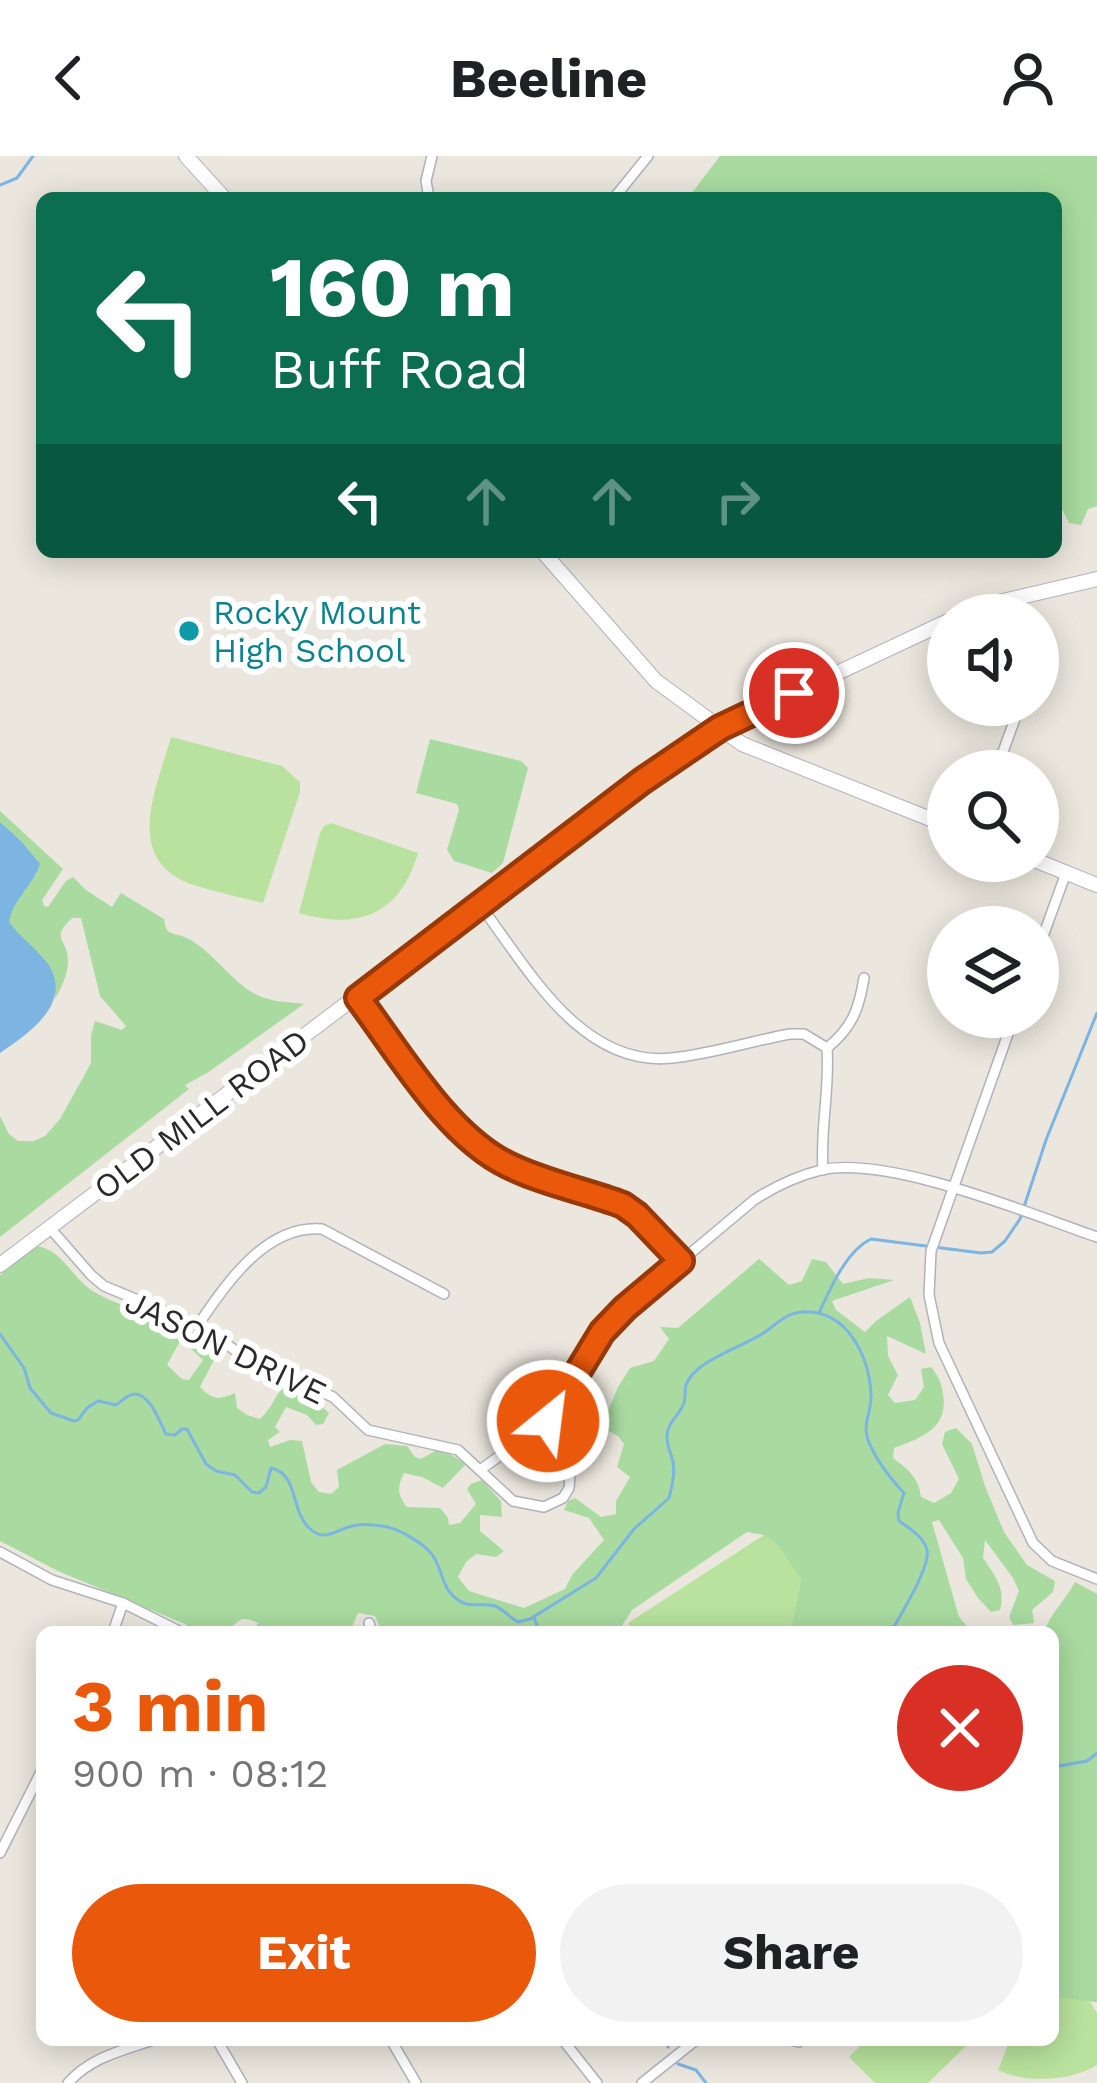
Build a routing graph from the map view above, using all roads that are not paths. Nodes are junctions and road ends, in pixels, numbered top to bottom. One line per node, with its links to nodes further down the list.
1 (186, 156): 4 (street)
2 (432, 156): 5 (street)
3 (648, 156): 6 (street)
4 (219, 192)
5 (428, 192)
6 (619, 192)
7 (548, 558): 11 (street)
8 (1097, 579): 9 (street)
9 (1049, 594)
10 (927, 631): 11 (street, OLD MILL ROAD)
11 (720, 728): 12 (street); 16 (street, OLD MILL ROAD)
12 (927, 818)
13 (1059, 870): 14 (street)
14 (1066, 873): 15 (street); 17 (street)
15 (1097, 884)
16 (480, 905): 19 (street, OLD MILL ROAD); 21 (street)
17 (1054, 906)
18 (864, 978): 21 (street)
19 (358, 998): 24 (street, OLD MILL ROAD); 26 (street)
20 (1006, 1038): 23 (street)
21 (827, 1048): 22 (street)
22 (823, 1170): 23 (street); 26 (street)
23 (952, 1188): 25 (street); 33 (street)
24 (50, 1228): 27 (street, OLD MILL ROAD); 29 (street, JASON DRIVE)
25 (1097, 1238)
26 (681, 1261): 30 (street)
27 (0, 1265)
28 (444, 1294): 29 (street)
29 (198, 1325): 31 (street, JASON DRIVE)
30 (548, 1421): 31 (street); 31 (street, JASON DRIVE)
31 (480, 1470)
32 (0, 1552): 34 (street)
33 (1097, 1579)
34 (123, 1604): 35 (street); 36 (street)
35 (115, 1626)
36 (169, 1626)
37 (36, 1782): 38 (street)
38 (0, 1853)
39 (135, 2046): 44 (street)
40 (220, 2046): 45 (street)
41 (394, 2046): 46 (street)
42 (568, 2046): 47 (street)
43 (688, 2046): 48 (street)
44 (68, 2083)
45 (242, 2083)
46 (416, 2083)
47 (597, 2083)
48 (642, 2083)

